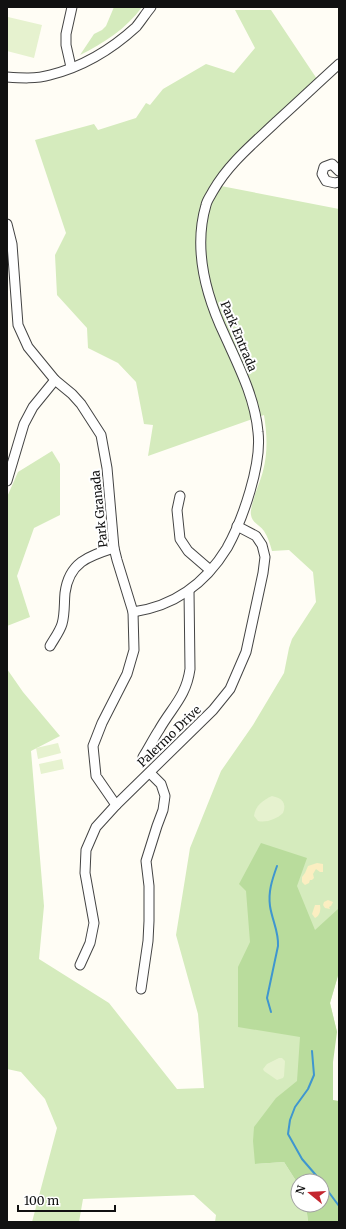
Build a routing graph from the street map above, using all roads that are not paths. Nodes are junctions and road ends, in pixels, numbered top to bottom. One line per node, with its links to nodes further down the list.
1 (72, 7): 4 (street)
2 (151, 7): 4 (street)
3 (339, 64): 12 (street, Park Entrada)
4 (71, 67): 5 (street)
5 (7, 77)
6 (339, 171): 7 (street)
7 (339, 182)
8 (7, 224): 9 (street, Park Granada)
9 (56, 380): 10 (street); 13 (street, Park Granada)
10 (7, 481)
11 (180, 496): 14 (street)
12 (237, 526): 14 (street, Park Entrada); 19 (street, Palermo Drive)
13 (114, 548): 16 (street, Park Granada); 17 (street)
14 (210, 570): 15 (street, Park Entrada)
15 (189, 591): 16 (street, Park Entrada); 18 (street)
16 (134, 612): 20 (street, Park Granada)
17 (50, 646)
18 (143, 757)
19 (150, 773): 20 (street, Palermo Drive); 22 (street)
20 (116, 805): 21 (street, Palermo Drive)
21 (80, 965)
22 (141, 989)

